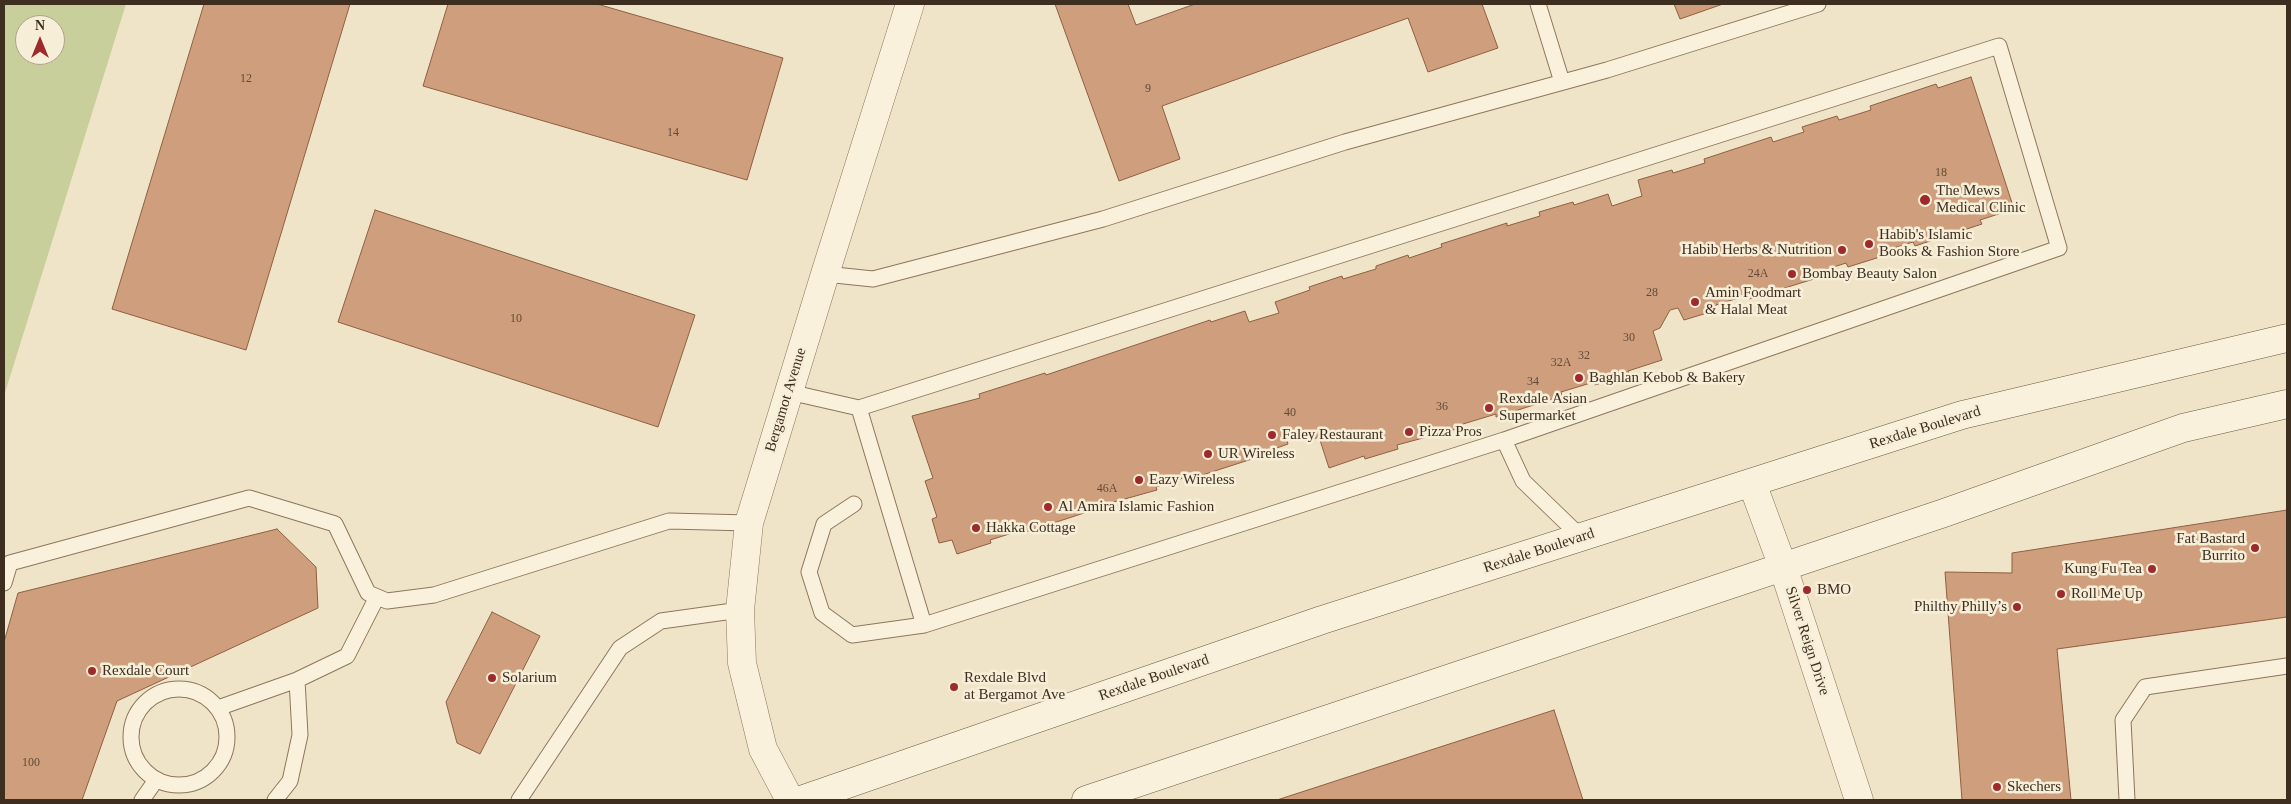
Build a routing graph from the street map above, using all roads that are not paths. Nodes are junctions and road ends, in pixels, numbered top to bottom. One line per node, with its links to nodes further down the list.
1 (910, 4): 5 (main road, Bergamot Avenue)
2 (1538, 4): 4 (lane)
3 (1818, 4): 4 (lane)
4 (1562, 82): 5 (lane)
5 (824, 274): 7 (main road, Bergamot Avenue)
6 (2287, 338): 11 (main road, Rexdale Boulevard)
7 (789, 392): 9 (lane); 13 (main road, Bergamot Avenue)
8 (2287, 404): 15 (main road)
9 (859, 408): 10 (lane); 19 (lane)
10 (1504, 440): 14 (lane); 19 (lane)
11 (1752, 483): 14 (main road, Rexdale Boulevard); 15 (main road, Silver Reign Drive)
12 (854, 504): 19 (lane)
13 (749, 522): 17 (lane); 18 (main road, Bergamot Avenue)
14 (1582, 538): 28 (main road, Rexdale Boulevard)
15 (1783, 567): 29 (main road); 30 (main road, Silver Reign Drive)
16 (4, 583): 17 (lane)
17 (376, 597): 21 (lane)
18 (740, 610): 26 (lane); 27 (main road, Bergamot Avenue)
19 (924, 625)
20 (2287, 666): 31 (lane)
21 (297, 680): 22 (lane); 25 (lane)
22 (218, 708): 23 (lane); 23 (lane)
23 (156, 780): 24 (lane)
24 (142, 800)
25 (275, 800)
26 (519, 800)
27 (790, 800)
28 (802, 800)
29 (1086, 800)
30 (1859, 800)
31 (2127, 800)

